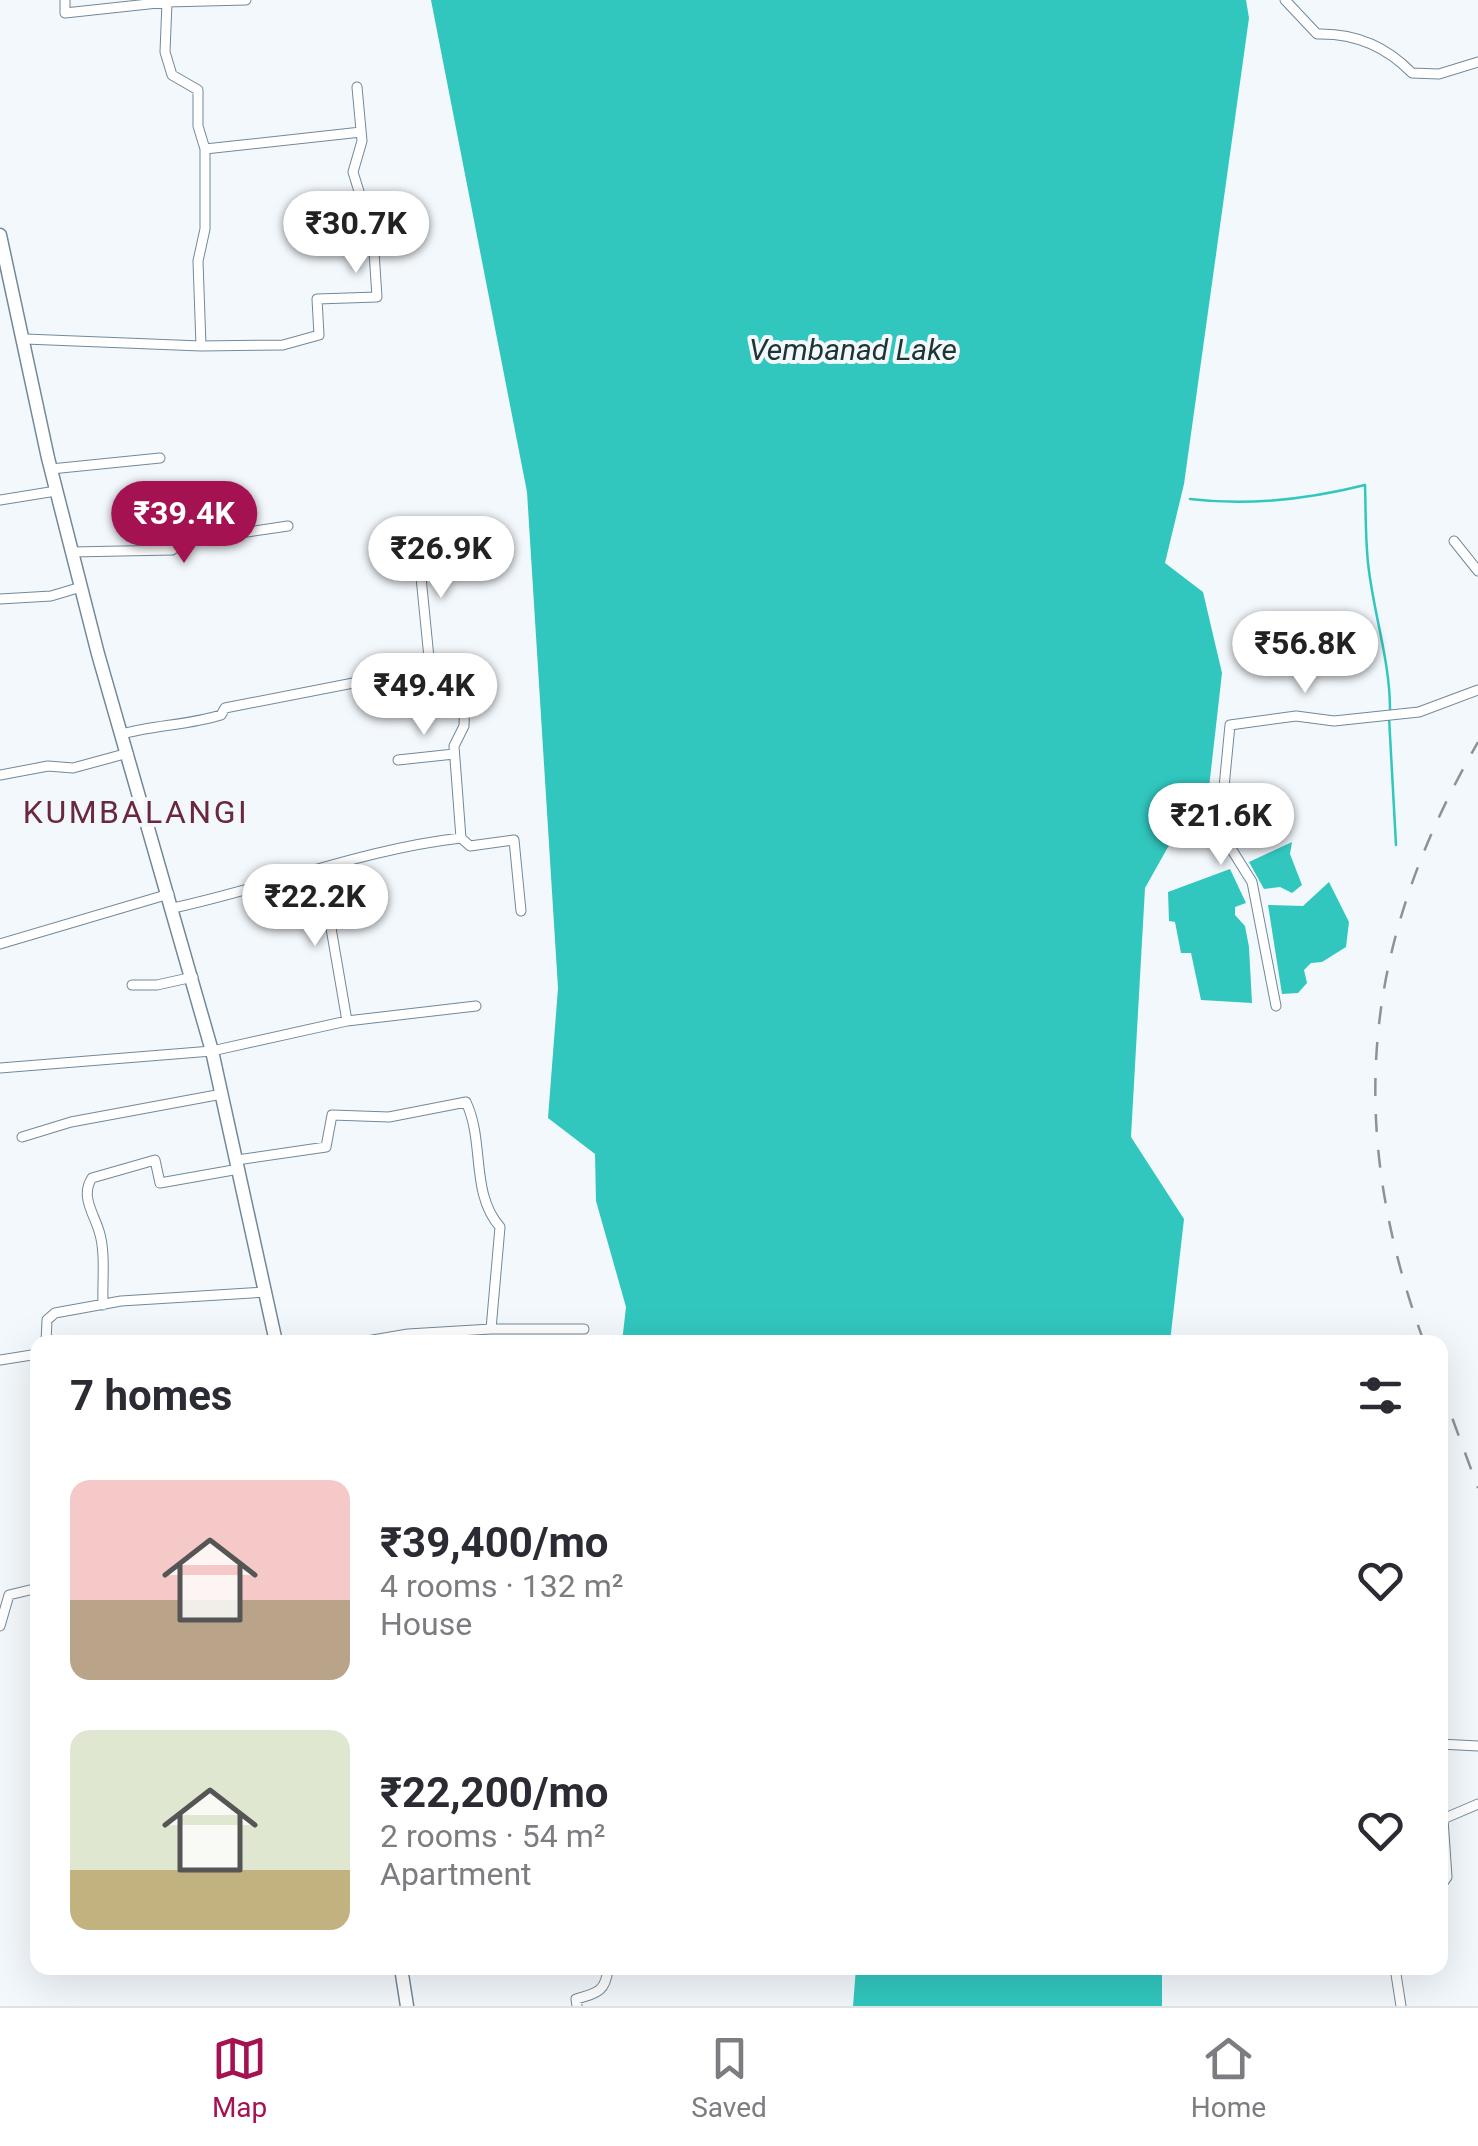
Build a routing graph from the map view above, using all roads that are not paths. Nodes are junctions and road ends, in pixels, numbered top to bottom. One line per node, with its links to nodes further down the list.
1 (65, 0): 4 (street)
2 (246, 0): 4 (street)
3 (1285, 0): 5 (street)
4 (168, 2): 8 (street)
5 (1478, 62)
6 (357, 87): 7 (street)
7 (361, 132): 8 (street); 11 (street)
8 (206, 148): 11 (street)
9 (0, 234): 10 (main road)
10 (25, 340): 11 (street); 13 (main road)
11 (202, 346)
12 (160, 458): 13 (street)
13 (51, 469): 14 (main road)
14 (56, 490): 15 (street); 19 (main road)
15 (0, 500)
16 (288, 526): 19 (street)
17 (451, 532): 23 (street)
18 (1454, 541): 20 (street)
19 (72, 552): 21 (main road)
20 (1478, 571)
21 (81, 587): 22 (street); 25 (main road)
22 (0, 599)
23 (430, 668): 25 (street); 27 (street)
24 (1478, 690): 38 (street)
25 (122, 734): 26 (main road)
26 (128, 752): 29 (street); 32 (main road)
27 (454, 754): 28 (street); 30 (street)
28 (398, 760)
29 (0, 775)
30 (461, 838): 31 (street); 33 (street)
31 (321, 870): 32 (street); 39 (street)
32 (171, 901): 34 (street); 35 (main road)
33 (521, 911)
34 (0, 944)
35 (193, 977): 36 (street); 40 (main road)
36 (132, 985)
37 (476, 1006): 39 (street)
38 (1276, 1006)
39 (347, 1021): 40 (street)
40 (212, 1051): 41 (street); 42 (main road)
41 (0, 1068)
42 (222, 1094): 43 (street); 44 (main road)
43 (22, 1137)
44 (238, 1164): 45 (main road); 46 (street); 48 (street)
45 (266, 1292): 46 (street); 50 (main road)
46 (103, 1304): 49 (street)
47 (584, 1329): 48 (street)
48 (492, 1330): 51 (street)
49 (46, 1335)
50 (275, 1335)
51 (438, 1335)
52 (30, 1355): 53 (street)
53 (0, 1360)
54 (30, 1590): 55 (street)
55 (0, 1626)
56 (1448, 1744): 57 (street)
57 (1478, 1746)
58 (1478, 1804): 59 (street)
59 (1448, 1817)
60 (402, 1975): 63 (main road)
61 (607, 1975): 64 (street)
62 (1395, 1975): 65 (street)
63 (407, 2006)
64 (576, 2006)
65 (1401, 2006)

